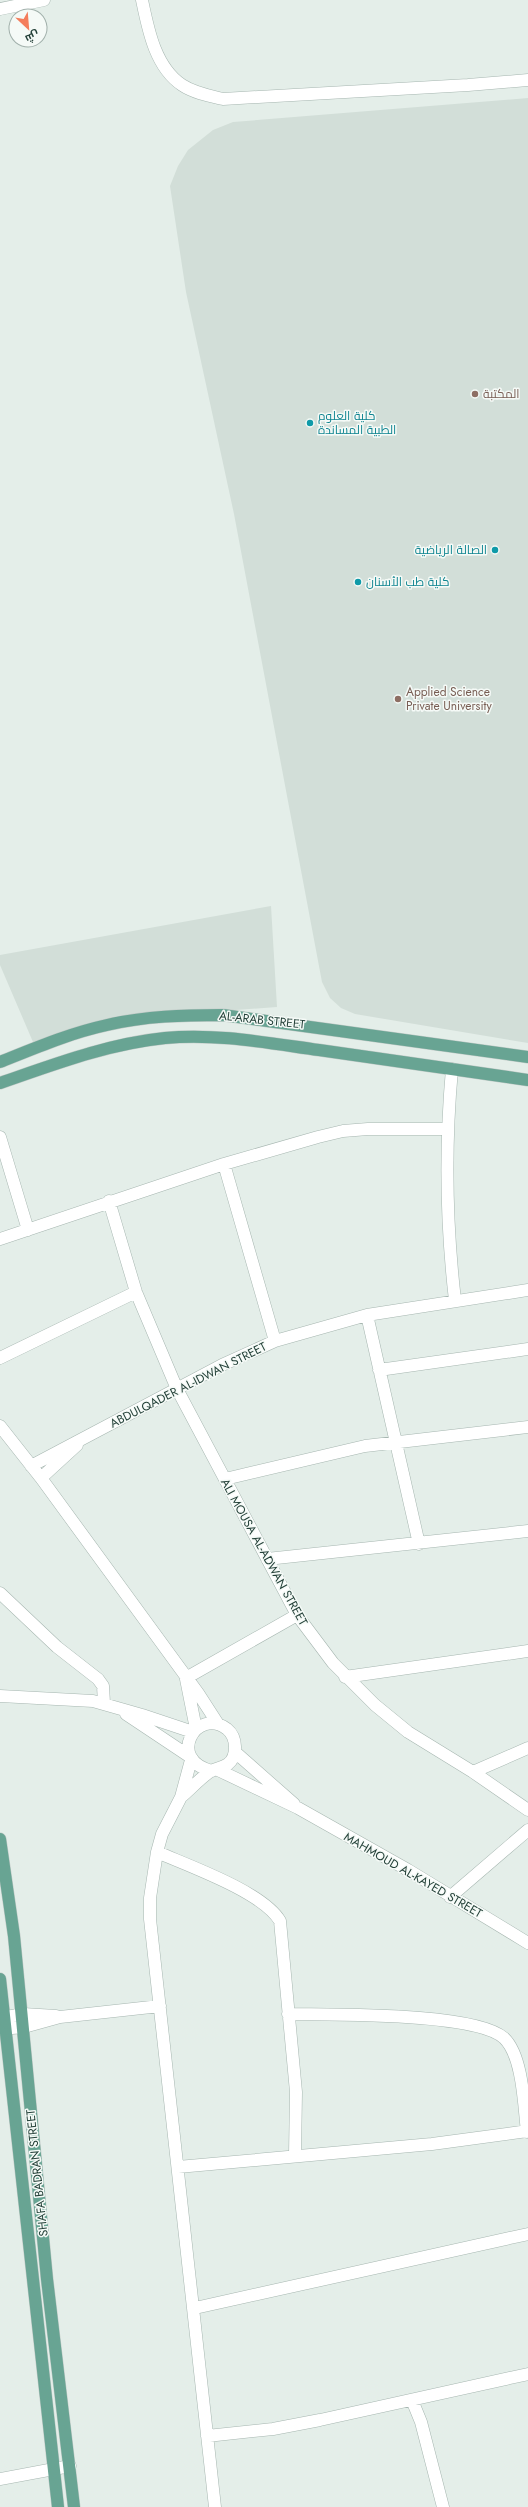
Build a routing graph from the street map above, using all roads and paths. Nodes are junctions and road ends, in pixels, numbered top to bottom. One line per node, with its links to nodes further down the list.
1 (44, 0): 3 (street)
2 (142, 0): 5 (street)
3 (15, 3): 4 (street)
4 (0, 9)
5 (528, 80)
6 (528, 1057): 7 (main road, AL-ARAB STREET)
7 (0, 1062)
8 (452, 1069): 9 (main road, AL-ARAB STREET); 10 (main road, AL-ARAB STREET); 11 (street)
9 (528, 1080)
10 (0, 1084)
11 (447, 1130): 13 (street); 19 (street)
12 (0, 1137): 15 (street)
13 (224, 1164): 14 (street); 21 (street)
14 (109, 1201): 15 (street); 18 (street, ALI MOUSA AL-ADWAN STREET)
15 (28, 1230): 16 (street)
16 (0, 1239)
17 (528, 1290): 19 (street, ABDULQADER AL-IDWAN STREET)
18 (136, 1292): 23 (street); 25 (street, ALI MOUSA AL-ADWAN STREET)
19 (455, 1300): 20 (street, ABDULQADER AL-IDWAN STREET)
20 (367, 1315): 21 (street, ABDULQADER AL-IDWAN STREET); 24 (street)
21 (275, 1341): 25 (street, ABDULQADER AL-IDWAN STREET)
22 (528, 1349): 24 (street)
23 (0, 1358)
24 (379, 1370): 29 (street)
25 (177, 1388): 28 (street, ABDULQADER AL-IDWAN STREET); 32 (street, ALI MOUSA AL-ADWAN STREET)
26 (0, 1426): 30 (street)
27 (528, 1427): 29 (street)
28 (86, 1437): 30 (street, ABDULQADER AL-IDWAN STREET); 31 (street, ABDULQADER AL-IDWAN STREET)
29 (395, 1443): 32 (street); 34 (street)
30 (31, 1466): 31 (street)
31 (40, 1478): 40 (street)
32 (225, 1479): 35 (street, ALI MOUSA AL-ADWAN STREET)
33 (528, 1531): 34 (street)
34 (419, 1544): 35 (street)
35 (267, 1559): 37 (street, ALI MOUSA AL-ADWAN STREET)
36 (0, 1593): 43 (street)
37 (297, 1615): 39 (street, ALI MOUSA AL-ADWAN STREET); 40 (street)
38 (528, 1651): 39 (street)
39 (345, 1677): 52 (street, ALI MOUSA AL-ADWAN STREET)
40 (186, 1678): 46 (street); 47 (street)
41 (0, 1696): 42 (street)
42 (15, 1698): 43 (street); 44 (street)
43 (104, 1703): 45 (street)
44 (0, 1704)
45 (117, 1708): 47 (street); 50 (street)
46 (218, 1724): 47 (street); 49 (street)
47 (194, 1731): 50 (street)
48 (528, 1748): 52 (street)
49 (235, 1752): 51 (street); 54 (street, MAHMOUD AL-KAYED STREET)
50 (190, 1758): 51 (street); 53 (street)
51 (215, 1770): 53 (street); 54 (street, MAHMOUD AL-KAYED STREET)
52 (474, 1772): 55 (street, ALI MOUSA AL-ADWAN STREET)
53 (181, 1797): 58 (street)
54 (298, 1808): 59 (street, MAHMOUD AL-KAYED STREET)
55 (528, 1810)
56 (528, 1830): 59 (street)
57 (0, 1839): 63 (main road, SHAFA BADRAN STREET)
58 (157, 1852): 62 (street); 64 (street)
59 (450, 1897): 60 (street, MAHMOUD AL-KAYED STREET)
60 (528, 1943)
61 (0, 1979): 65 (main road, SHAFA BADRAN STREET)
62 (160, 2006): 66 (street); 71 (street)
63 (23, 2014): 65 (street); 66 (street); 67 (main road, SHAFA BADRAN STREET)
64 (288, 2014): 69 (street); 70 (street)
65 (2, 2017): 68 (main road, SHAFA BADRAN STREET)
66 (60, 2017): 67 (street)
67 (24, 2027): 68 (street); 77 (main road, SHAFA BADRAN STREET)
68 (3, 2029): 78 (main road, SHAFA BADRAN STREET)
69 (527, 2132): 70 (street)
70 (295, 2155): 71 (street)
71 (178, 2167): 73 (street)
72 (528, 2234): 73 (street)
73 (195, 2308): 76 (street)
74 (528, 2374): 75 (street)
75 (412, 2400): 76 (street); 83 (street)
76 (207, 2436): 82 (street)
77 (70, 2466): 78 (street); 81 (main road, SHAFA BADRAN STREET)
78 (54, 2469): 79 (street); 80 (main road, SHAFA BADRAN STREET)
79 (0, 2479)
80 (58, 2507)
81 (74, 2507)
82 (216, 2507)
83 (443, 2507)

